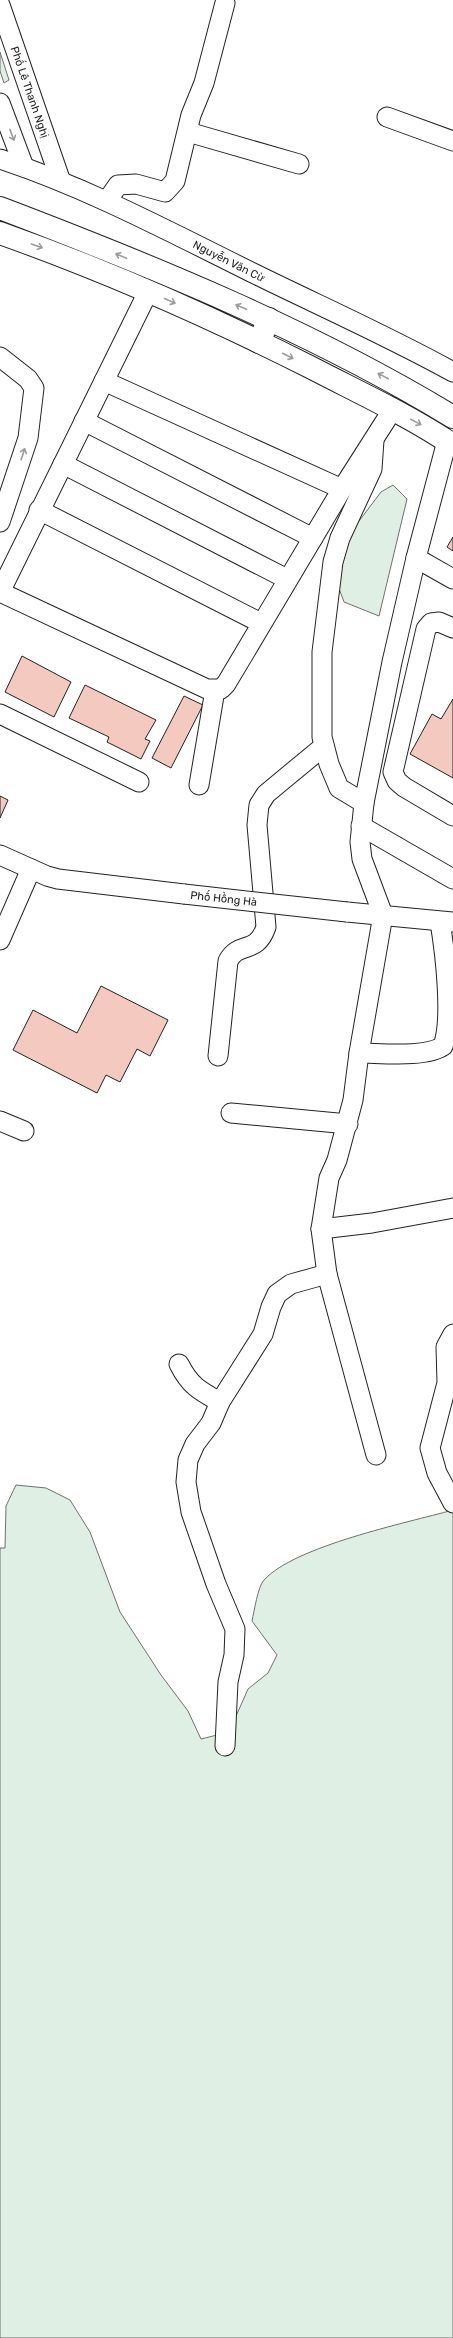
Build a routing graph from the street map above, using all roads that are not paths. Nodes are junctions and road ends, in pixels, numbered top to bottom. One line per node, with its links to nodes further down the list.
1 (225, 3): 5 (street)
2 (0, 5): 10 (street, Phố Lê Thanh Nghị)
3 (0, 103): 9 (street, one-way to 9)
4 (387, 117): 6 (street)
5 (188, 132): 8 (street); 11 (street)
6 (453, 141)
7 (0, 159): 9 (street, Nguyễn Văn Cừ)
8 (299, 164)
9 (24, 167): 10 (street, Nguyễn Văn Cừ)
10 (60, 179): 11 (street, Nguyễn Văn Cừ)
11 (107, 201): 18 (street, Nguyễn Văn Cừ)
12 (0, 208): 15 (main road, one-way to 12)
13 (0, 234): 14 (main road, one-way to 14)
14 (148, 292): 16 (main road, one-way to 16); 19 (street)
15 (269, 319): 16 (main road); 21 (main road, one-way to 15)
16 (259, 342): 20 (main road, one-way to 20)
17 (0, 356): 26 (street, one-way to 17)
18 (453, 372)
19 (104, 381): 22 (street); 27 (street)
20 (393, 409): 23 (street); 24 (main road, one-way to 24)
21 (453, 417)
22 (84, 421): 25 (street); 30 (street)
23 (374, 439): 27 (street); 39 (street)
24 (450, 443): 31 (street)
25 (63, 464): 28 (street); 32 (street)
26 (6, 488): 29 (street)
27 (342, 490): 30 (street)
28 (39, 510): 34 (street); 35 (street)
29 (0, 522)
30 (313, 538): 32 (street)
31 (416, 558): 33 (street); 42 (street)
32 (287, 579): 35 (street)
33 (453, 579)
34 (0, 592): 37 (street)
35 (261, 623): 37 (street)
36 (453, 628): 43 (street)
37 (215, 690): 41 (street)
38 (0, 714): 40 (street)
39 (324, 746): 42 (street); 53 (street)
40 (139, 782)
41 (199, 785)
42 (364, 802): 44 (street)
43 (453, 816)
44 (362, 826): 47 (street); 48 (street)
45 (0, 855): 46 (street, Phố Hồng Hà)
46 (31, 869): 48 (street, Phố Hồng Hà, bridge); 50 (street)
47 (453, 879)
48 (383, 915): 49 (street, Phố Hồng Hà); 52 (street)
49 (446, 922): 51 (street)
50 (0, 940)
51 (450, 1035): 52 (street)
52 (359, 1053): 56 (street)
53 (218, 1056)
54 (230, 1113): 56 (street)
55 (0, 1121): 57 (street)
56 (348, 1124): 59 (street)
57 (24, 1131)
58 (453, 1208): 59 (street)
59 (320, 1229): 60 (street)
60 (327, 1274): 63 (street); 64 (street)
61 (453, 1334): 65 (street)
62 (179, 1364): 63 (street)
63 (220, 1402): 66 (street)
64 (376, 1455)
65 (453, 1503)
66 (225, 1746)

